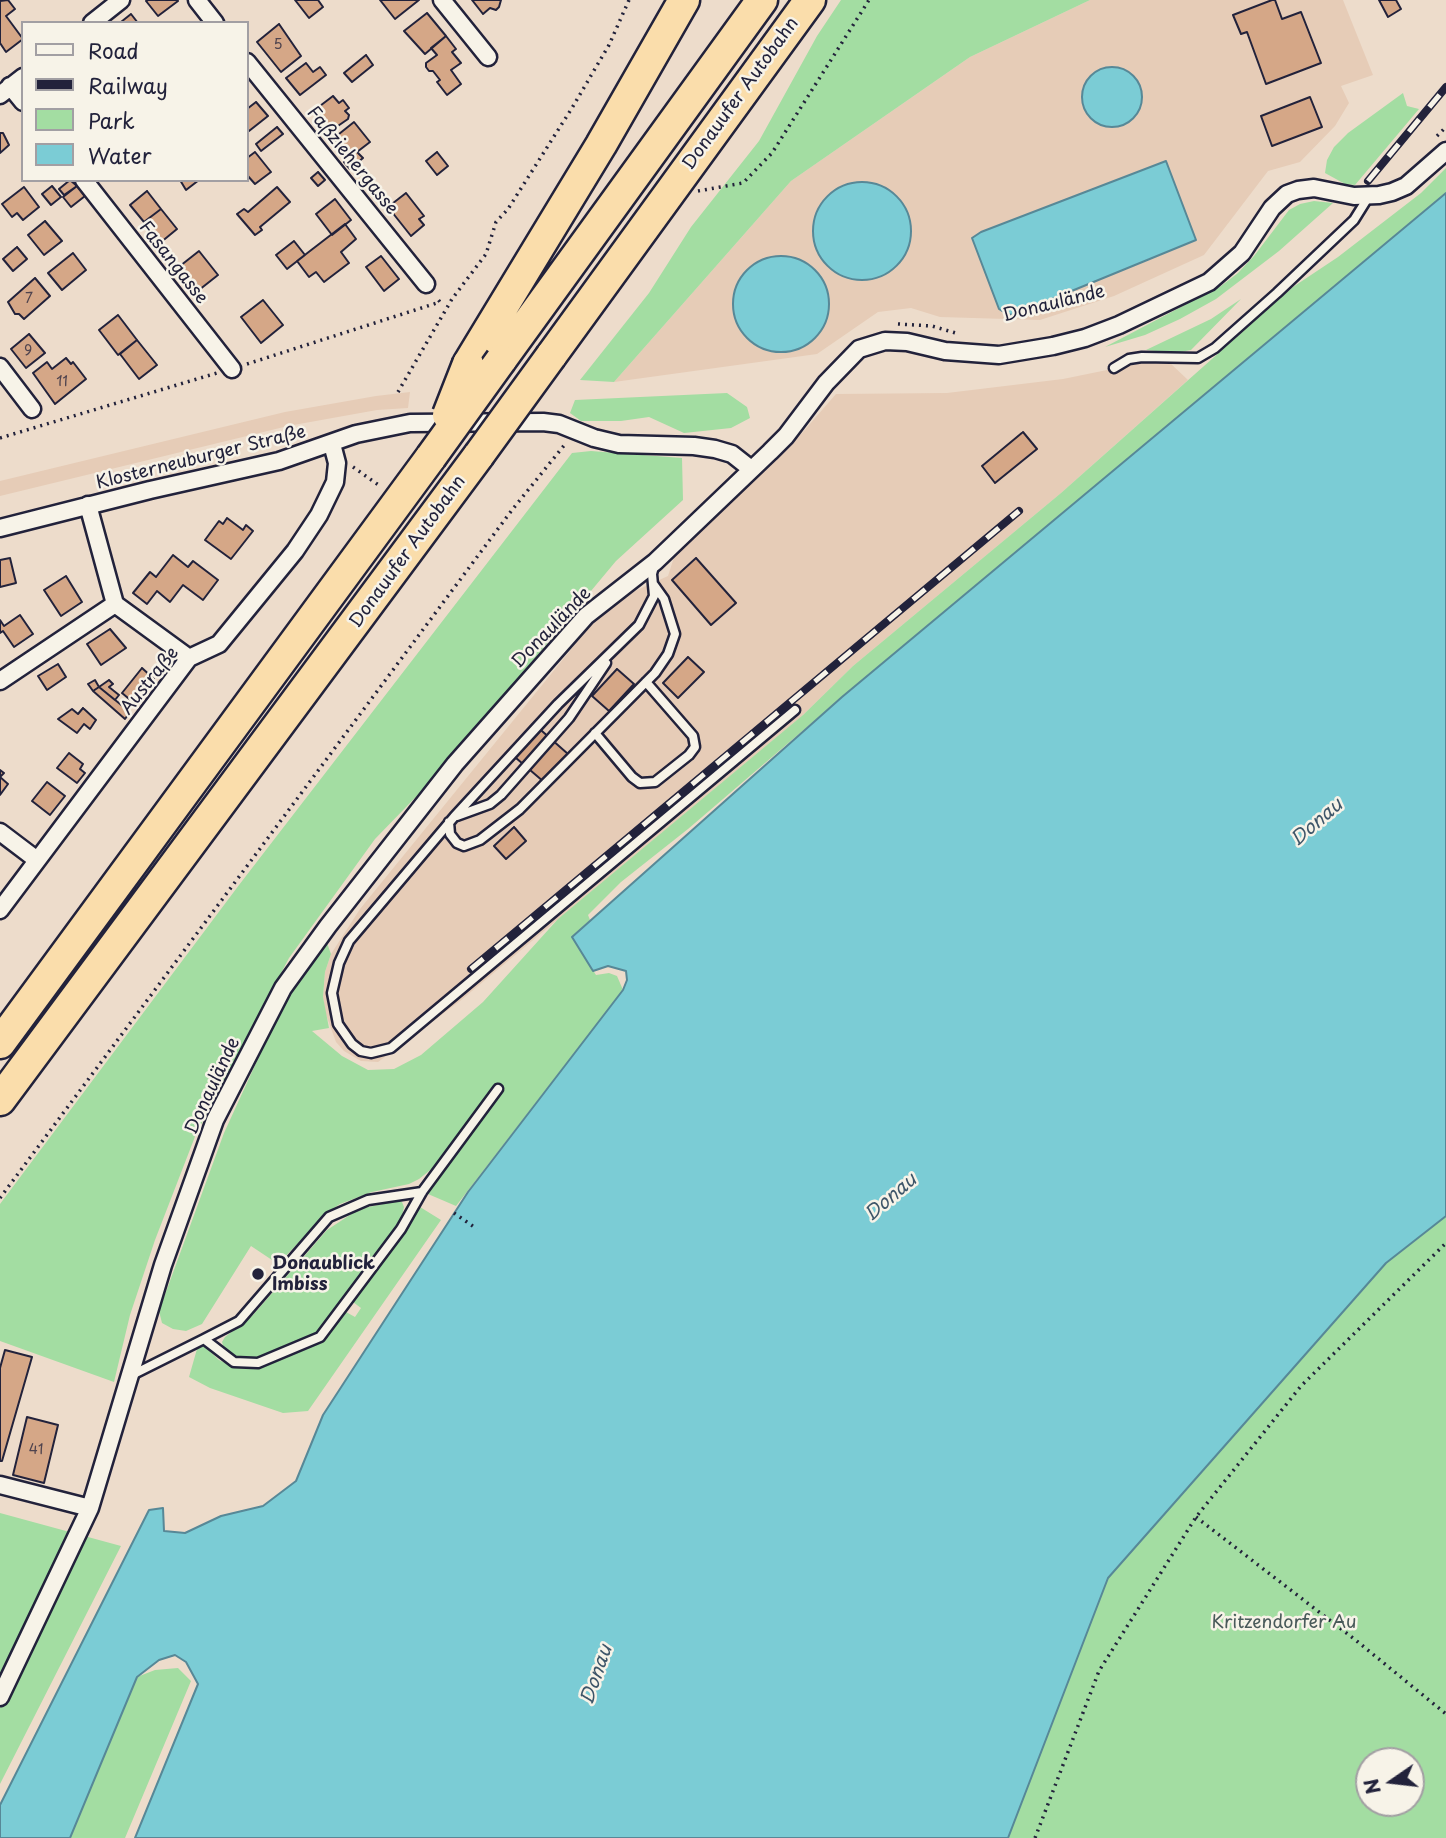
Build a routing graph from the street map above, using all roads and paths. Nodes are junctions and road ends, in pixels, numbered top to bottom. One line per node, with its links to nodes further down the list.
1 (121, 0): 9 (street)
2 (197, 0): 10 (street)
3 (442, 0): 11 (street)
4 (629, 0): 25 (path)
5 (684, 0): 29 (highway, bridge)
6 (762, 0): 29 (highway, bridge)
7 (810, 0): 18 (highway, Donauufer Autobahn)
8 (869, 0): 18 (path)
9 (95, 21)
10 (213, 21)
11 (488, 57)
12 (248, 63): 19 (street, Faßziehergasse)
13 (1446, 127): 14 (path)
14 (1435, 138)
15 (1446, 151): 17 (street, Donaulände)
16 (86, 182): 24 (street, Fasangasse)
17 (1369, 195): 23 (lane); 31 (street, Donaulände)
18 (665, 198): 50 (highway, Donauufer Autobahn, bridge)
19 (426, 284)
20 (894, 324): 21 (path)
21 (964, 335)
22 (0, 368): 26 (street)
23 (1114, 368)
24 (232, 369)
25 (398, 392)
26 (32, 409)
27 (575, 431): 28 (street, Klosterneuburger Straße); 31 (street, Klosterneuburger Straße); 52 (path)
28 (332, 444): 33 (street, Klosterneuburger Straße); 39 (street, Austraße)
29 (431, 457): 48 (highway)
30 (352, 466): 32 (path)
31 (751, 469): 35 (street, Donaulände)
32 (380, 486)
33 (88, 505): 34 (street, Klosterneuburger Straße); 37 (street)
34 (0, 528)
35 (655, 562): 36 (lane); 57 (street, Donaulände)
36 (652, 583): 38 (lane); 41 (lane)
37 (115, 604): 39 (street); 40 (street)
38 (614, 652): 44 (lane); 44 (lane)
39 (189, 658): 46 (street, Austraße)
40 (0, 681)
41 (646, 682): 43 (lane); 43 (lane)
42 (795, 710): 44 (lane)
43 (595, 733): 44 (lane)
44 (452, 819)
45 (0, 832): 46 (street)
46 (37, 860): 47 (street, Austraße)
47 (0, 910)
48 (0, 1043)
49 (498, 1089): 51 (lane)
50 (0, 1100)
51 (422, 1192): 56 (lane); 56 (lane)
52 (0, 1198)
53 (454, 1213): 54 (path)
54 (477, 1229)
55 (1446, 1243): 60 (path)
56 (204, 1339): 57 (lane)
57 (130, 1377): 59 (street, Donaulände)
58 (0, 1485): 59 (street)
59 (90, 1507): 61 (street, Donaulände)
60 (1196, 1517): 62 (path); 63 (path)
61 (0, 1696)
62 (1446, 1714)
63 (1035, 1838)

